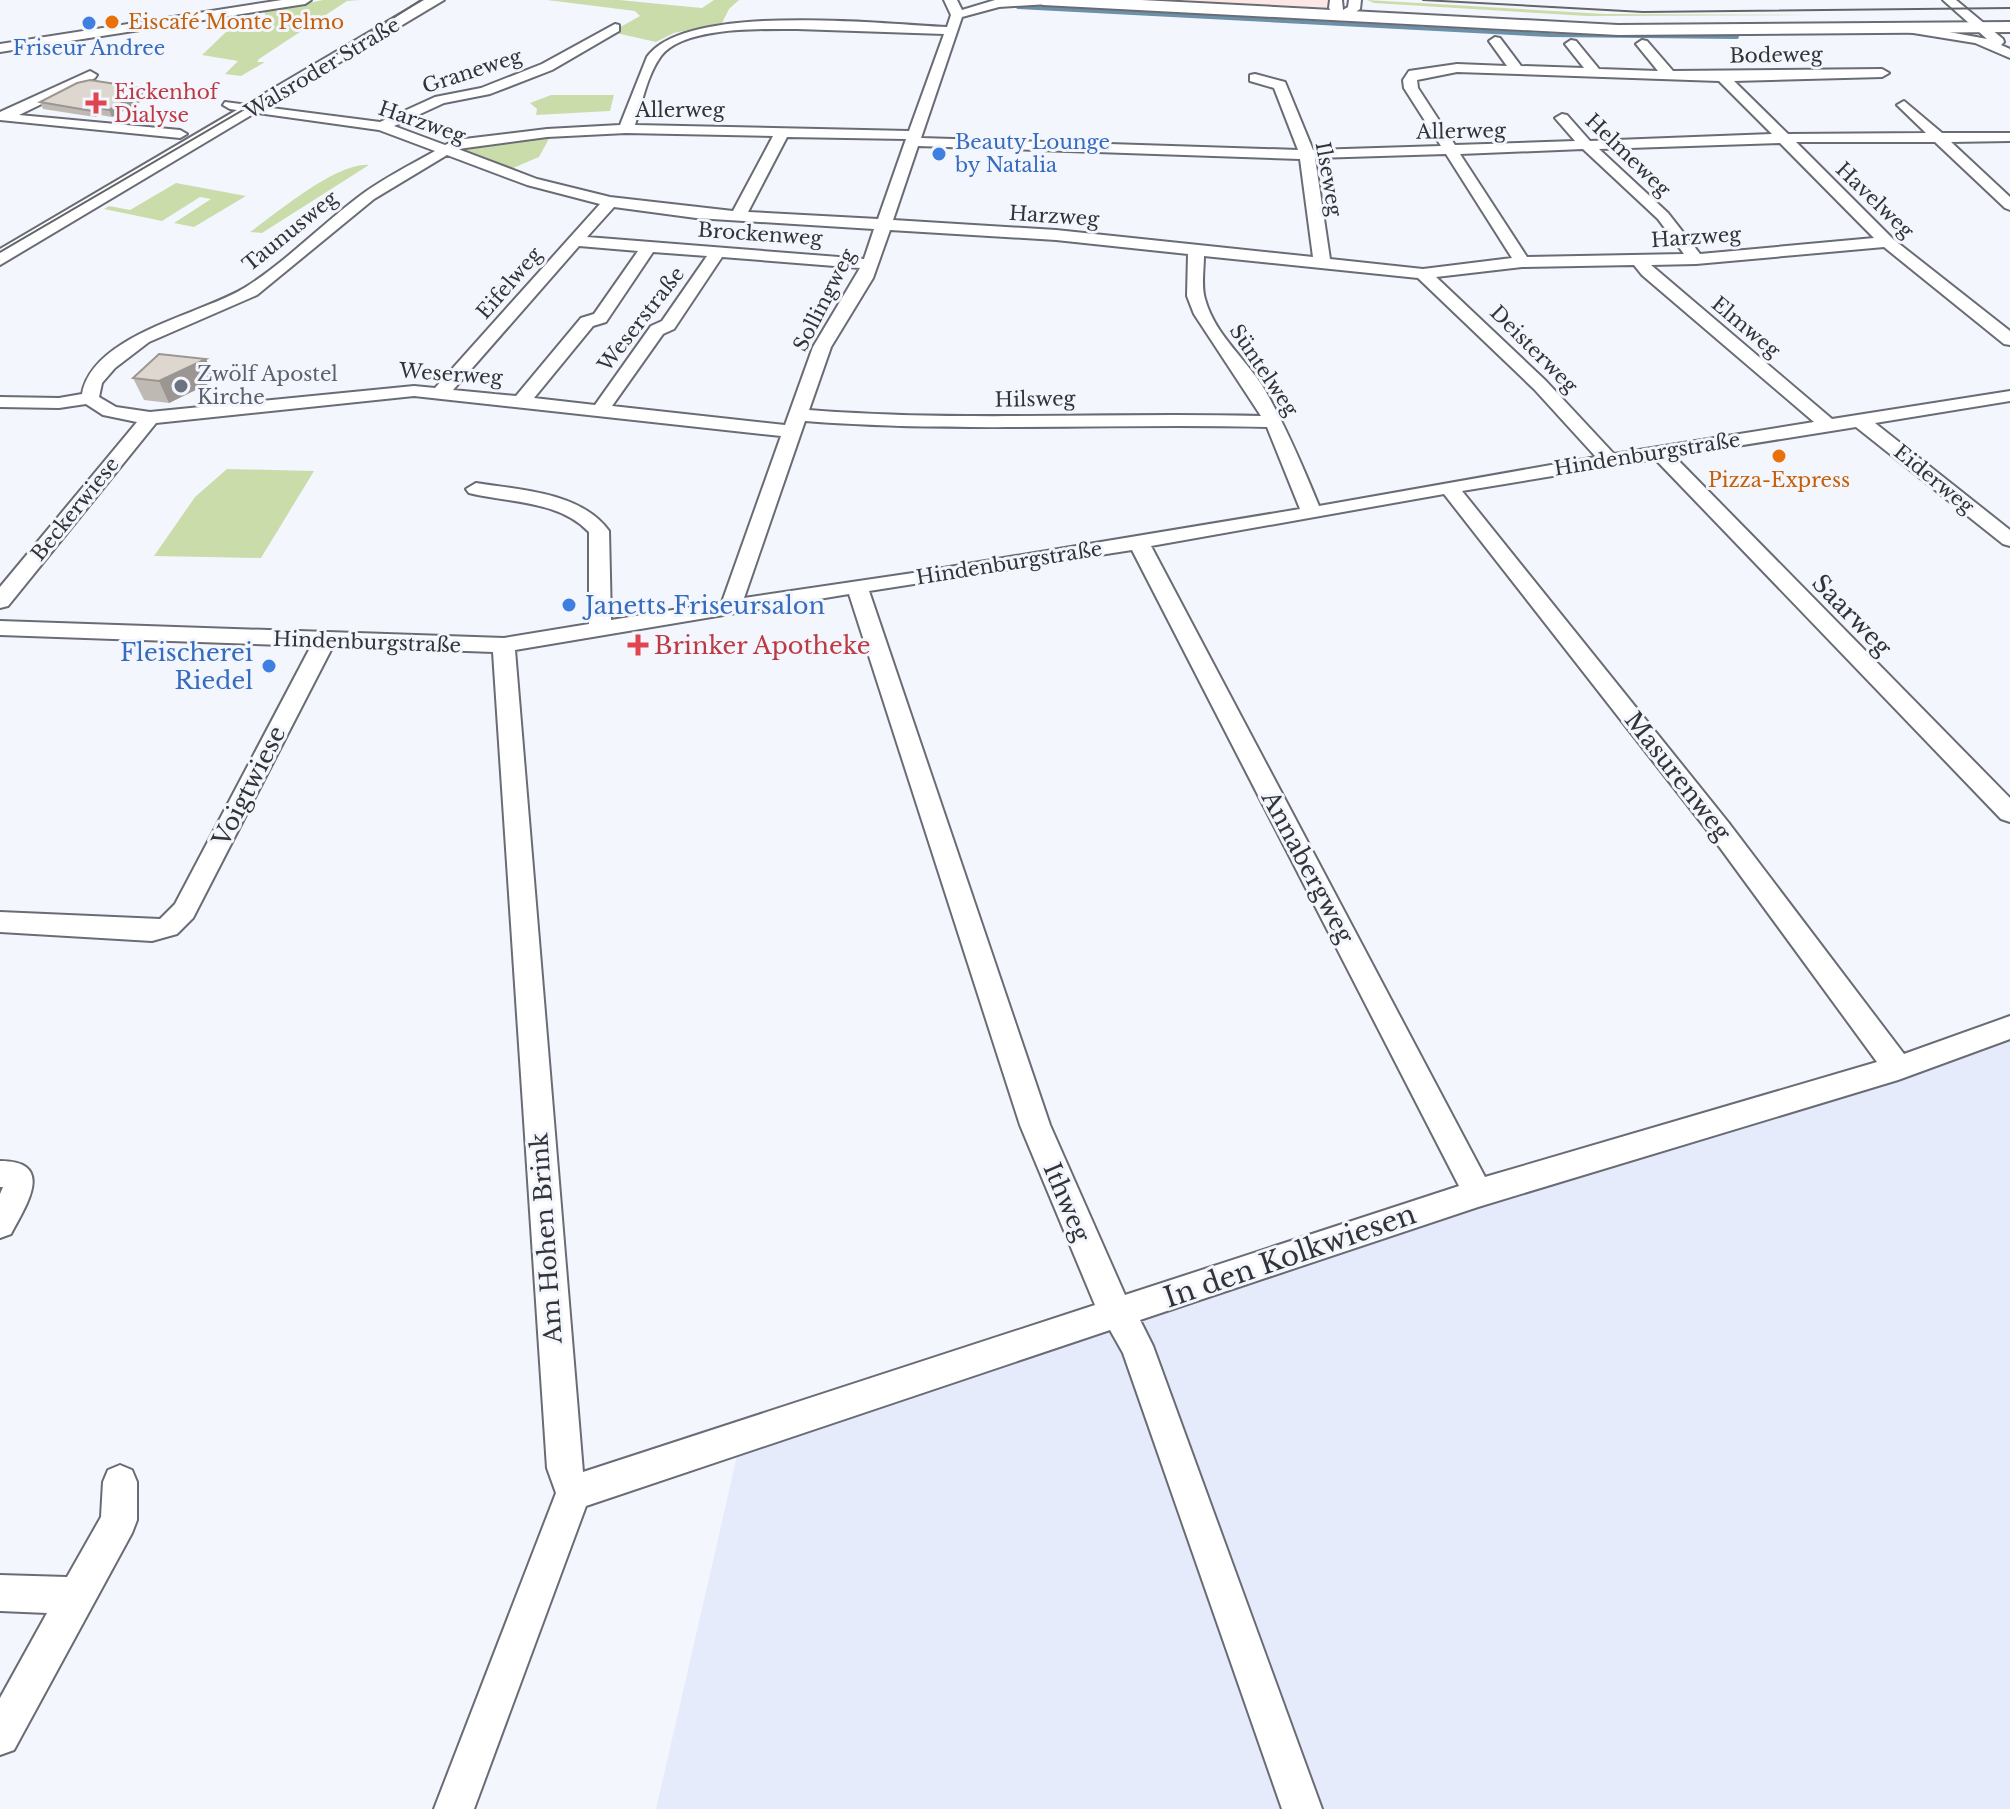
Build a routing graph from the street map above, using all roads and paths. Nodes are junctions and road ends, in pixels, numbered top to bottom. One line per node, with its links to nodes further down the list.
1 (305, 0): 8 (street)
2 (400, 0): 28 (main road, Walsroder Straße)
3 (436, 0): 30 (main road, Walsroder Straße)
4 (950, 0): 12 (street)
5 (1046, 0): 9 (main road); 12 (street)
6 (1174, 0): 9 (main road)
7 (1949, 0): 11 (street)
8 (262, 4): 19 (street)
9 (1344, 7): 11 (main road); 13 (main road)
10 (2010, 18): 11 (main road)
11 (1976, 22): 13 (main road); 14 (main road); 20 (street)
12 (954, 23): 34 (street); 39 (street, Sollingweg)
13 (1895, 27): 20 (street)
14 (2010, 27)
15 (615, 28): 33 (street, Graneweg)
16 (1495, 41): 21 (street)
17 (1571, 44): 22 (street)
18 (1642, 44): 25 (street)
19 (0, 48)
20 (2010, 54)
21 (1517, 70): 22 (street, Bodeweg); 43 (street, Bodeweg)
22 (1595, 73): 25 (street, Bodeweg)
23 (1882, 73): 26 (street, Bodeweg)
24 (90, 75): 31 (street)
25 (1670, 76): 26 (street, Bodeweg)
26 (1723, 77): 40 (street, Havelweg)
27 (1255, 78): 44 (street, Ilseweg)
28 (230, 105): 30 (street, Harzweg); 36 (main road, Walsroder Straße)
29 (1904, 105): 37 (street)
30 (254, 109): 33 (street, Harzweg); 55 (main road, Walsroder Straße)
31 (2, 116): 36 (street)
32 (1562, 118): 41 (street, Helmeweg)
33 (382, 126): 42 (street, Harzweg)
34 (626, 129): 35 (street, Allerweg); 42 (street, Allerweg)
35 (783, 131): 39 (street, Allerweg); 47 (street)
36 (180, 134): 49 (main road, Walsroder Straße)
37 (1937, 137): 38 (street, Allerweg); 40 (street, Allerweg); 46 (street)
38 (2010, 137)
39 (915, 138): 44 (street, Allerweg); 48 (street, Sollingweg)
40 (1784, 139): 41 (street, Allerweg); 51 (street, Havelweg)
41 (1588, 147): 43 (street, Allerweg); 56 (street, Helmeweg)
42 (446, 149): 45 (street, Harzweg); 65 (street, Taunusweg)
43 (1453, 151): 44 (street, Allerweg); 59 (street, Bodeweg)
44 (1307, 154): 58 (street, Ilseweg)
45 (610, 202): 47 (street, Harzweg); 50 (street, Eifelweg)
46 (2010, 205)
47 (738, 216): 48 (street, Harzweg)
48 (884, 225): 53 (street, Harzweg); 60 (street, Sollingweg)
49 (0, 241)
50 (575, 241): 52 (street, Brockenweg); 63 (street, Eifelweg)
51 (1887, 242): 56 (street, Harzweg); 62 (street, Havelweg)
52 (648, 248): 54 (street, Brockenweg); 66 (street, Weserweg)
53 (1196, 248): 58 (street, Harzweg); 71 (street, Süntelweg)
54 (716, 254): 60 (street, Brockenweg); 68 (street, Weserstraße)
55 (0, 258)
56 (1696, 259): 57 (street, Harzweg)
57 (1639, 260): 59 (street, Harzweg); 73 (street, Elmweg)
58 (1322, 262): 61 (street, Harzweg)
59 (1522, 262): 61 (street, Harzweg)
60 (869, 264): 72 (street, Sollingweg)
61 (1423, 274): 75 (street, Deisterweg)
62 (2010, 340)
63 (441, 392): 66 (street, Weserweg); 69 (street, Weserweg)
64 (2010, 396): 70 (street, Hindenburgstraße)
65 (90, 398): 67 (street); 69 (street, Weserweg)
66 (522, 401): 68 (street, Weserweg)
67 (0, 402)
68 (600, 410): 72 (street, Weserweg)
69 (150, 418): 82 (street, Beckerwiese)
70 (1858, 419): 73 (street, Hindenburgstraße); 79 (street, Eiderweg)
71 (1274, 422): 72 (street, Hilsweg); 78 (street, Süntelweg)
72 (794, 423): 83 (street, Sollingweg)
73 (1827, 424): 74 (street, Hindenburgstraße)
74 (1659, 452): 75 (street, Hindenburgstraße); 88 (street, Saarweg)
75 (1609, 460): 77 (street, Hindenburgstraße)
76 (476, 489): 85 (street)
77 (1450, 489): 78 (street, Hindenburgstraße); 91 (street, Masurenweg)
78 (1312, 513): 80 (street, Hindenburgstraße)
79 (2010, 540)
80 (1138, 542): 81 (street, Hindenburgstraße); 93 (street, Annabergweg)
81 (857, 586): 83 (street, Hindenburgstraße); 95 (street, Ithweg)
82 (0, 601)
83 (732, 606): 85 (street, Hindenburgstraße)
84 (0, 628): 86 (street, Hindenburgstraße)
85 (600, 628): 87 (street, Hindenburgstraße)
86 (325, 640): 87 (street, Hindenburgstraße); 89 (street, Voigtwiese)
87 (504, 645): 97 (street, Am Hohen Brink)
88 (2010, 813)
89 (0, 922)
90 (2010, 1027): 91 (street, In den Kolkwiesen)
91 (1898, 1068): 93 (street, In den Kolkwiesen)
92 (0, 1174): 94 (street)
93 (1478, 1193): 95 (street, In den Kolkwiesen)
94 (0, 1224)
95 (1119, 1314): 97 (street, In den Kolkwiesen); 102 (street, Ithweg)
96 (120, 1482): 99 (street)
97 (573, 1493): 101 (street)
98 (0, 1593): 99 (street)
99 (79, 1596): 100 (street)
100 (0, 1736)
101 (454, 1809)
102 (1302, 1809)

